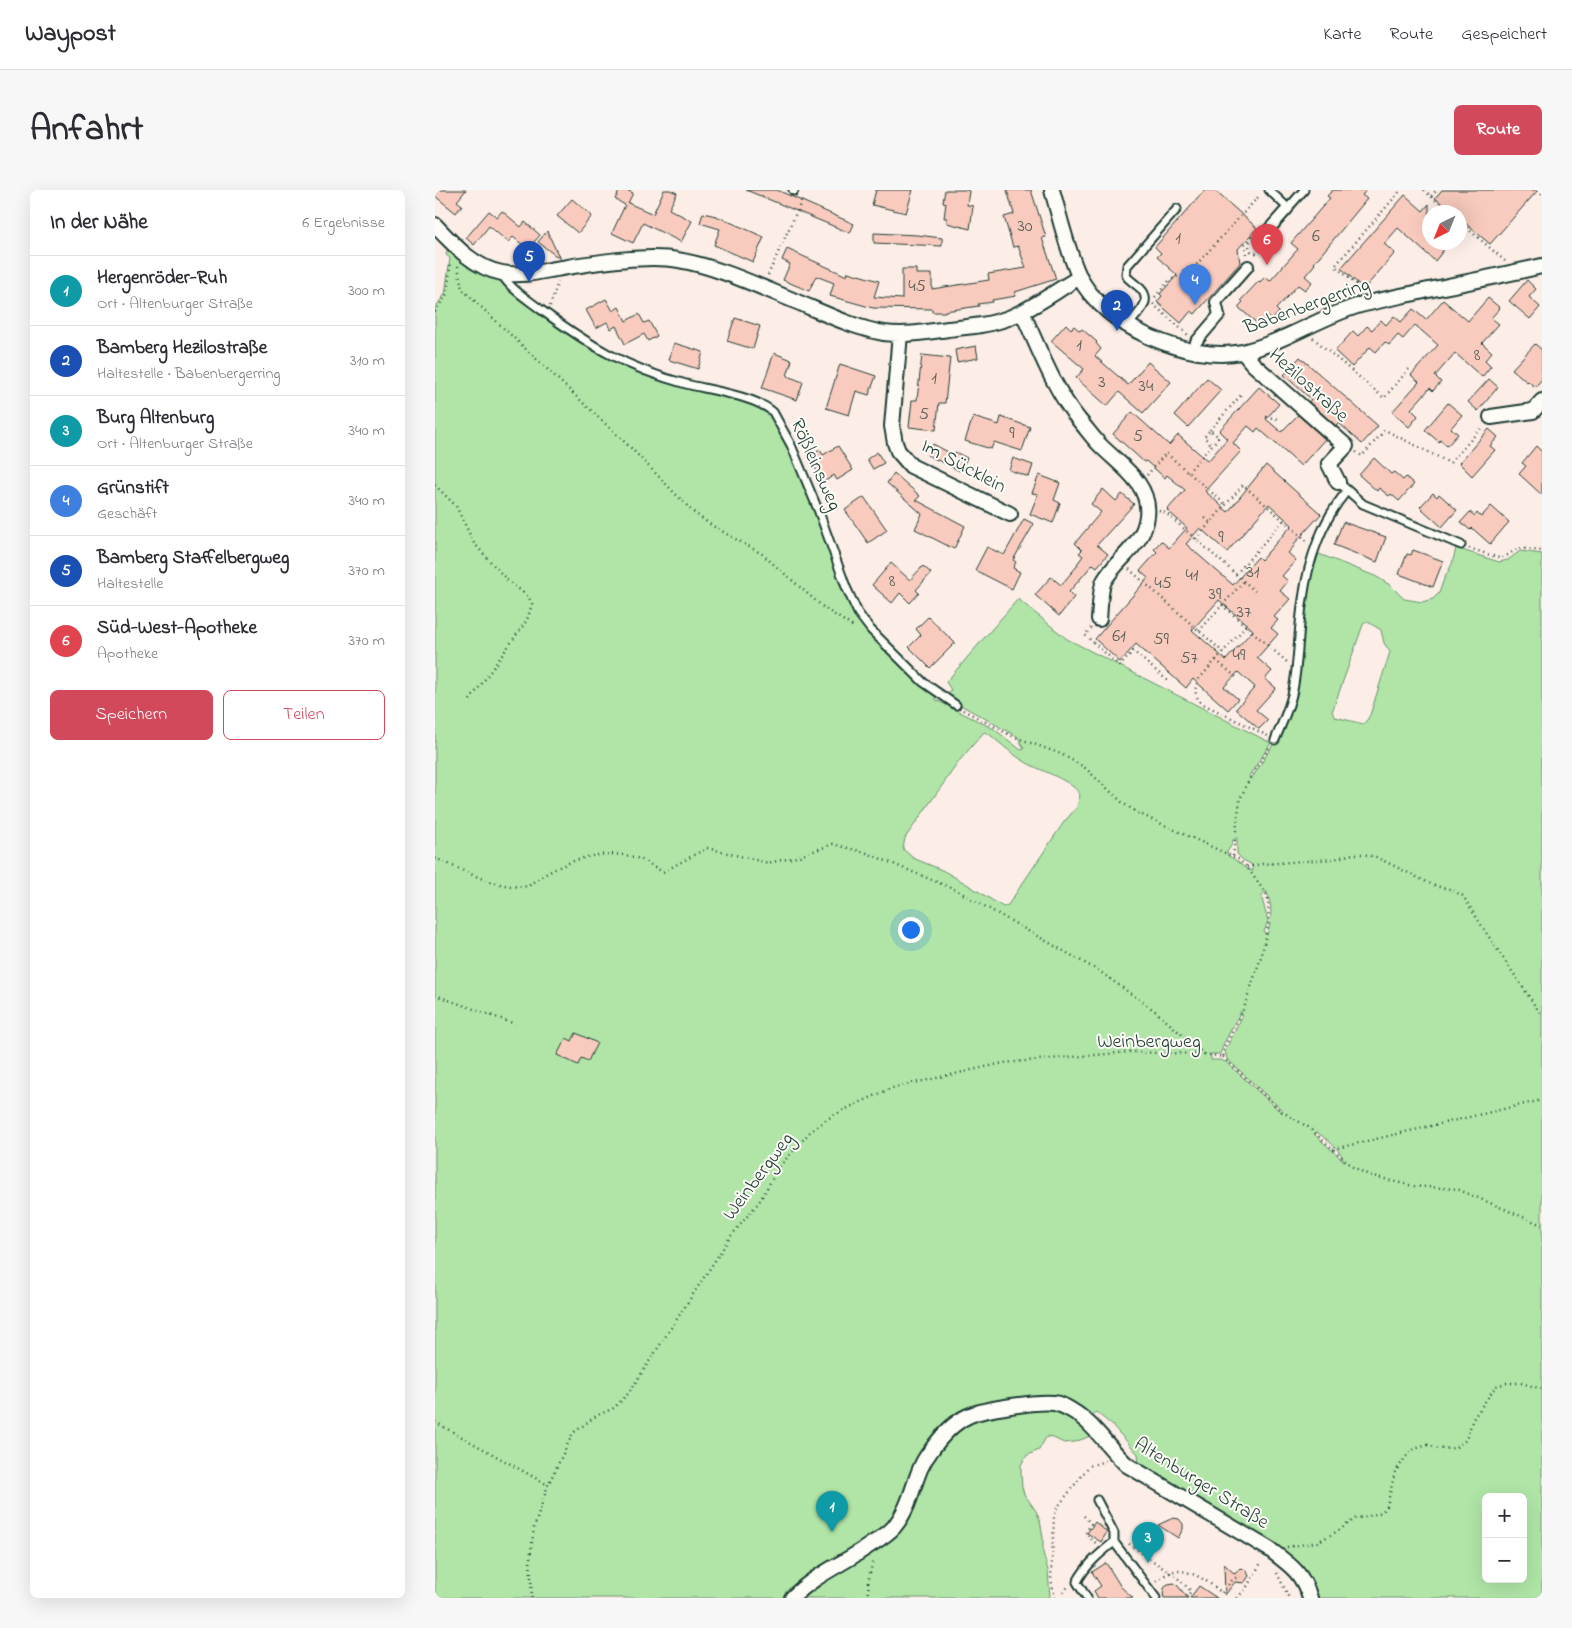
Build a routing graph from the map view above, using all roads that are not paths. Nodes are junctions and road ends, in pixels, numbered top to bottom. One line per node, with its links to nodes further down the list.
1 (1052, 190): 11 (street, Babenbergerring)
2 (1269, 190): 4 (lane)
3 (1304, 190): 4 (lane)
4 (1288, 208): 7 (street)
5 (1177, 209): 13 (lane)
6 (435, 225): 10 (street)
7 (1263, 238)
8 (1247, 266): 15 (street)
9 (1542, 266): 16 (street, Babenbergerring)
10 (501, 273): 14 (street); 23 (lane, Rößleinsweg)
11 (1080, 278): 12 (street); 13 (street, Babenbergerring)
12 (1022, 312): 14 (street); 22 (street)
13 (1128, 325): 15 (street, Babenbergerring)
14 (900, 334): 20 (street, Im Sücklein)
15 (1195, 347): 16 (street, Babenbergerring)
16 (1243, 352): 19 (street, Hezilostraße)
17 (1542, 401): 18 (street)
18 (1491, 417)
19 (1343, 487): 21 (lane); 24 (lane)
20 (1010, 514)
21 (1461, 545)
22 (1099, 619)
23 (956, 705)
24 (1275, 740)
25 (1097, 1500): 26 (lane)
26 (1114, 1542): 28 (lane); 29 (lane)
27 (792, 1598): 30 (street, Altenburger Straße)
28 (1087, 1598)
29 (1156, 1598)
30 (1310, 1598)

